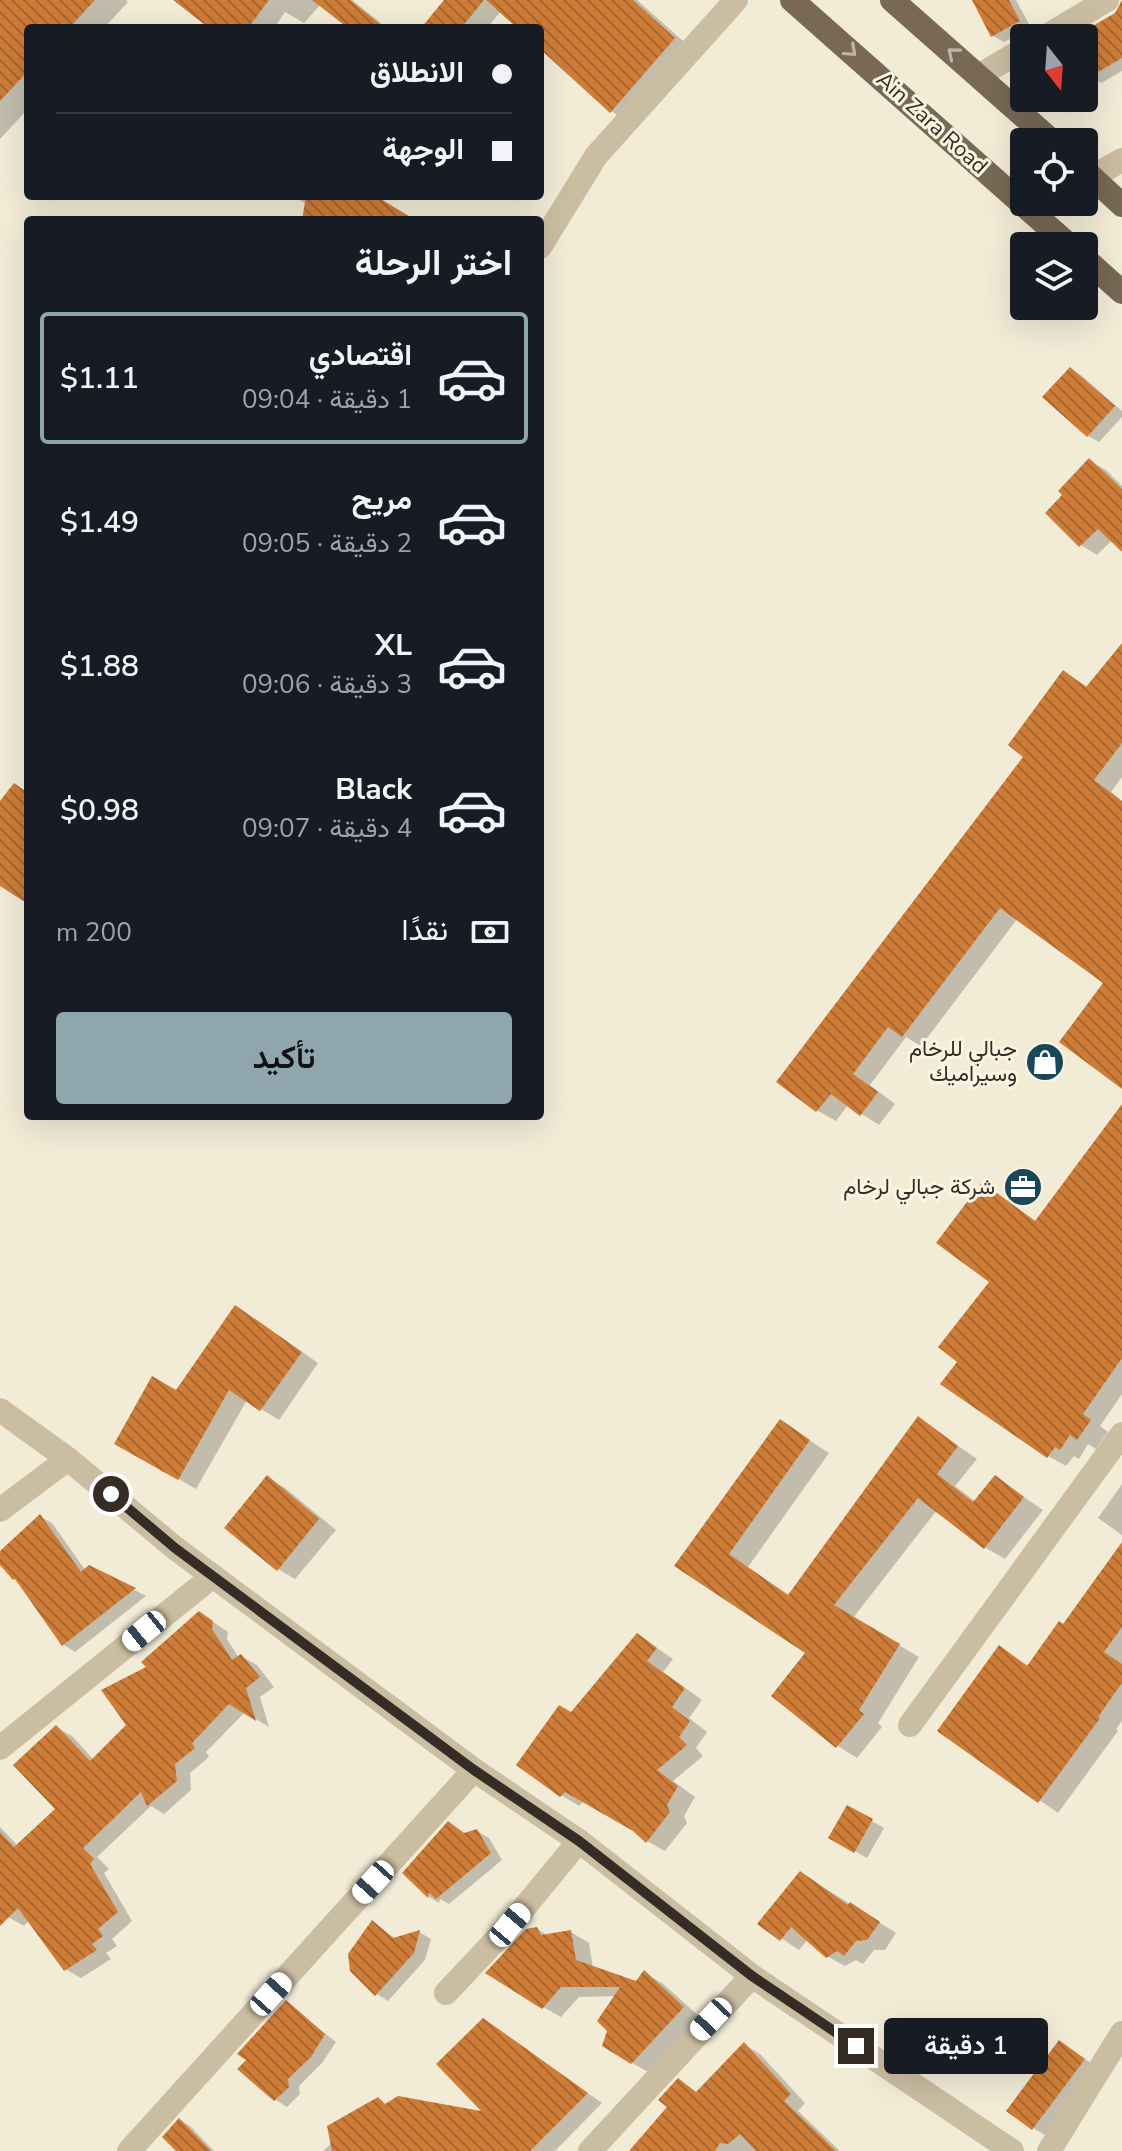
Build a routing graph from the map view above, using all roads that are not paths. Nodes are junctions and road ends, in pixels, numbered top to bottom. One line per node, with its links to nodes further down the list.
1 (736, 0): 14 (street)
2 (792, 0): 13 (main road, Ain Zara Road, one-way to 13)
3 (892, 0): 7 (main road, one-way to 3)
4 (1107, 0): 5 (street)
5 (1067, 24)
6 (1010, 57): 7 (street)
7 (980, 75): 8 (main road)
8 (1038, 128)
9 (1122, 160): 10 (street)
10 (1098, 170)
11 (1098, 183): 12 (main road)
12 (1122, 205)
13 (1054, 232)
14 (544, 240)
15 (1098, 271): 16 (main road)
16 (1122, 292)
17 (0, 1410): 19 (street)
18 (1122, 1434): 22 (street)
19 (68, 1459): 20 (street); 21 (street)
20 (0, 1510)
21 (213, 1576): 23 (street); 24 (street)
22 (910, 1725)
23 (0, 1748)
24 (474, 1770): 25 (street); 29 (street)
25 (579, 1841): 26 (street); 27 (street)
26 (752, 1976): 30 (street); 31 (street)
27 (446, 1993)
28 (1122, 2033): 32 (street)
29 (129, 2151)
30 (590, 2151)
31 (1012, 2151)
32 (1049, 2151)

